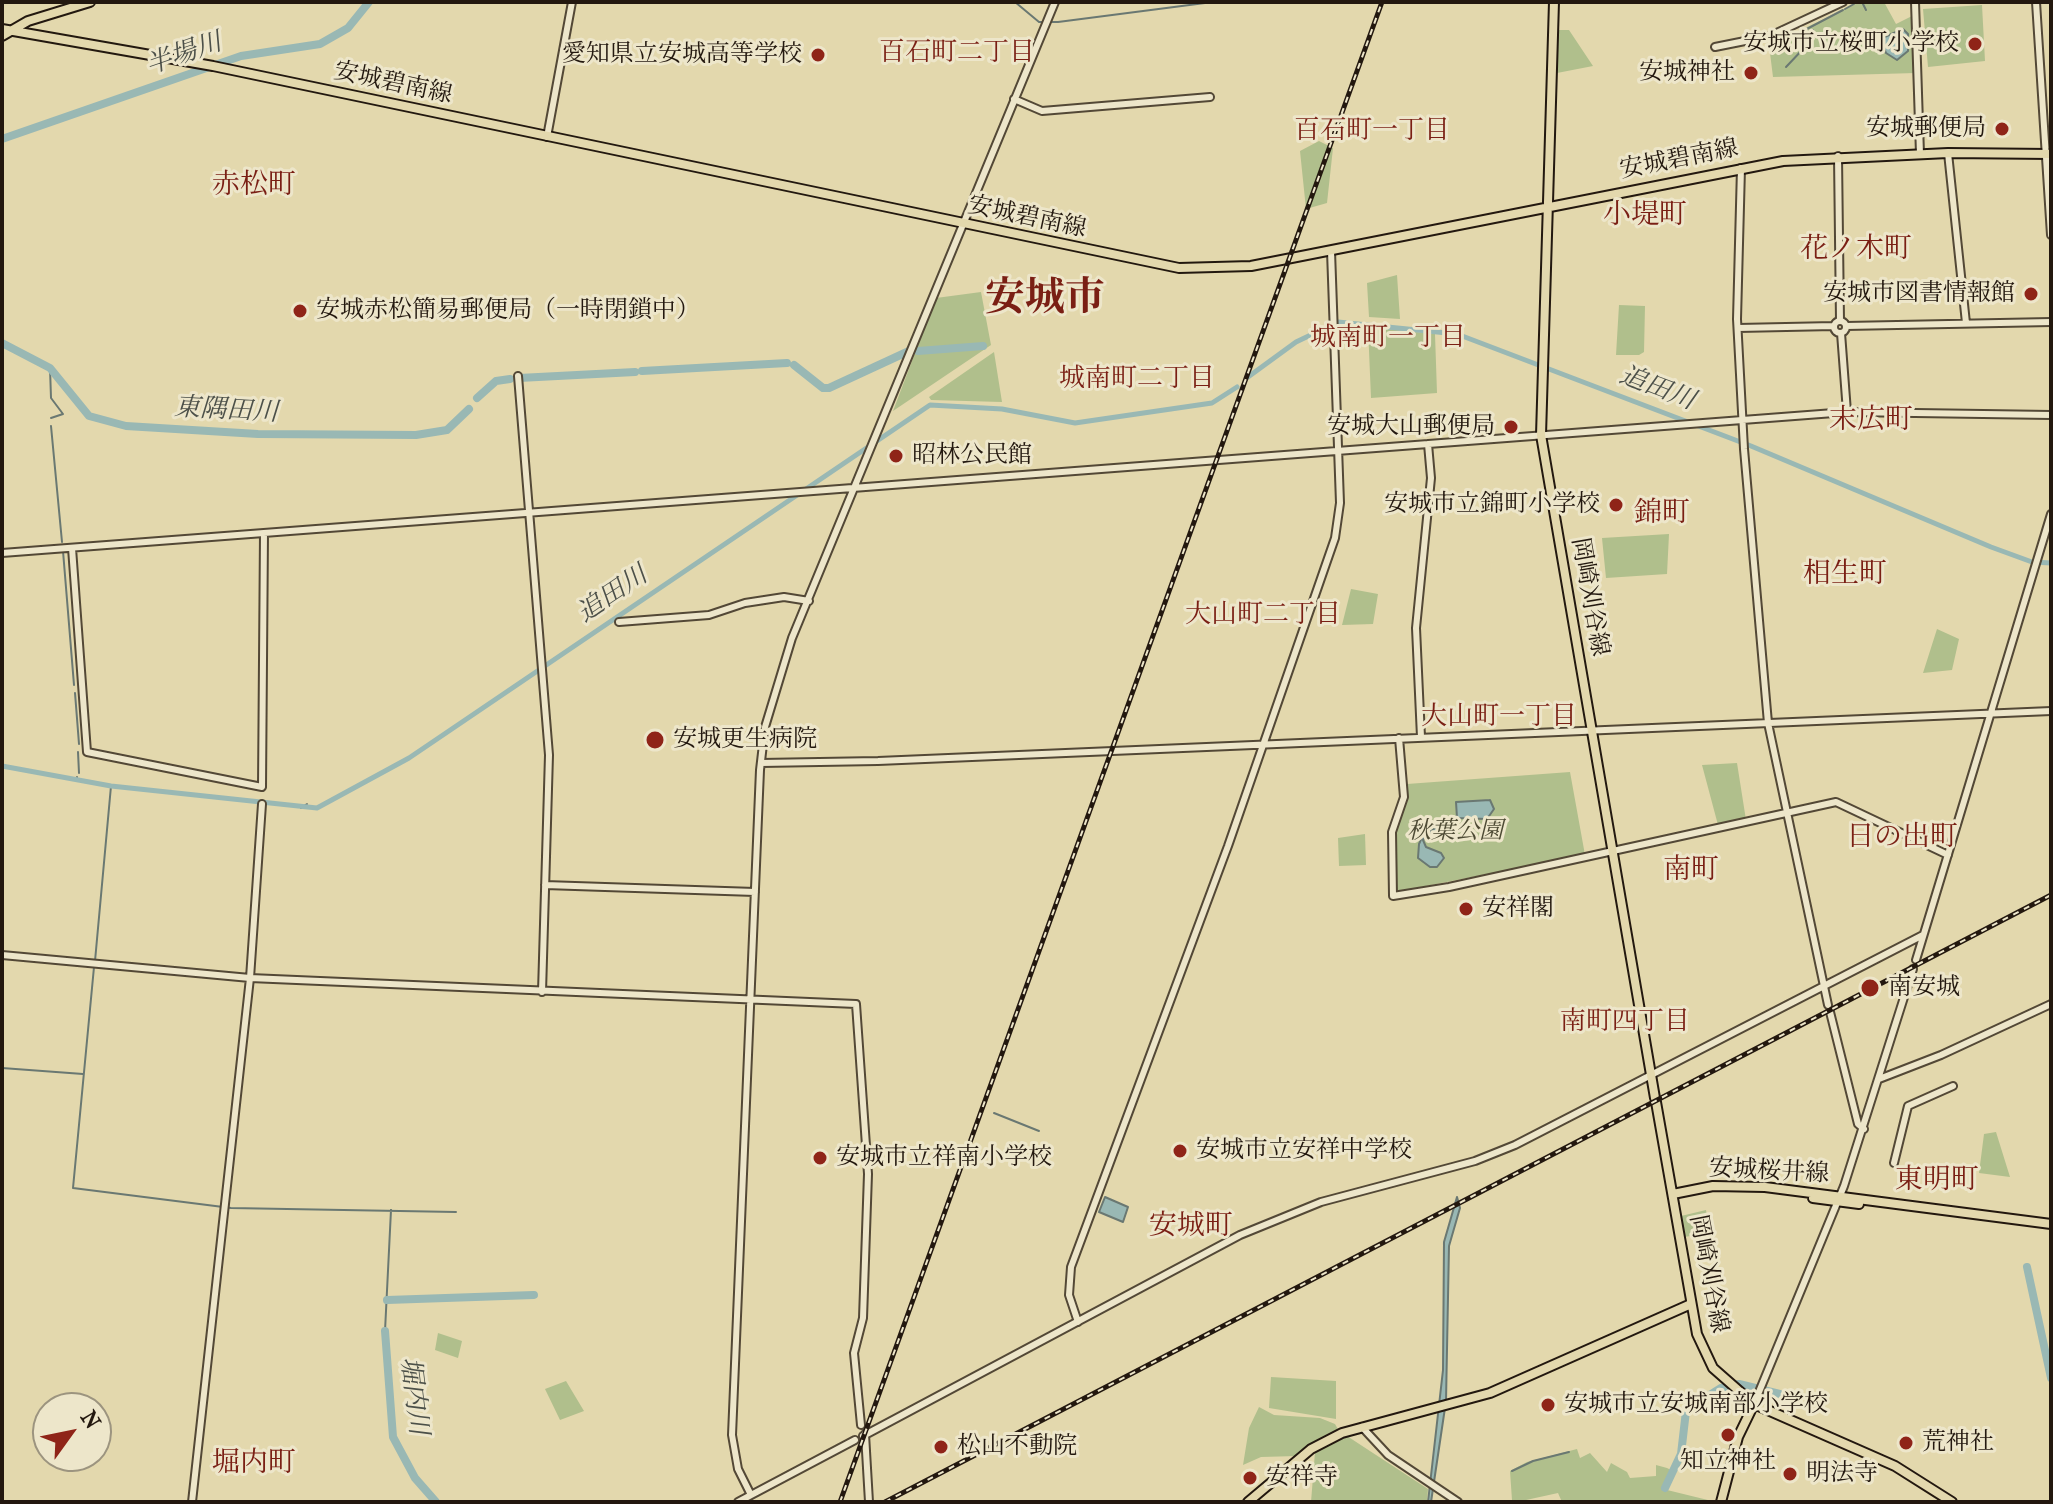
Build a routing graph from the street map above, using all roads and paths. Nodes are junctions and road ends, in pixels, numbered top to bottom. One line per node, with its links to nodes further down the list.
1 (90, 2): 8 (main road)
2 (572, 2): 12 (street)
3 (1055, 2): 11 (street)
4 (1554, 2): 18 (main road, 岡崎刈谷線)
5 (1843, 2): 9 (street)
6 (1915, 2): 14 (street)
7 (2036, 2): 15 (street)
8 (4, 32): 12 (main road, 安城碧南線)
9 (1715, 47)
10 (1210, 97): 11 (street)
11 (1014, 99): 19 (street)
12 (547, 137): 19 (main road, 安城碧南線)
13 (1948, 153): 14 (main road, 安城碧南線); 15 (main road, 安城碧南線); 23 (street)
14 (1920, 154): 16 (main road, 安城碧南線)
15 (2049, 154): 20 (street)
16 (1838, 156): 17 (main road, 安城碧南線); 24 (street)
17 (1741, 168): 18 (main road, 安城碧南線); 25 (street)
18 (1548, 208): 21 (main road, 安城碧南線); 30 (main road, 岡崎刈谷線)
19 (961, 225): 21 (main road, 安城碧南線); 33 (street)
20 (2051, 235)
21 (1331, 251): 32 (street)
22 (2051, 322): 23 (street)
23 (1966, 323): 24 (street)
24 (1842, 327): 25 (street); 27 (street)
25 (1738, 328): 29 (street)
26 (518, 376): 34 (street)
27 (1847, 412): 28 (street); 29 (street)
28 (2051, 415)
29 (1744, 420): 30 (street); 43 (street)
30 (1541, 435): 31 (street); 44 (main road, 岡崎刈谷線)
31 (1428, 444): 32 (street); 45 (street)
32 (1338, 451): 33 (street); 47 (street)
33 (855, 487): 34 (street); 39 (street)
34 (529, 513): 36 (street); 53 (street)
35 (2051, 514): 42 (street)
36 (264, 533): 37 (street); 37 (street)
37 (72, 548): 38 (street)
38 (2, 553)
39 (809, 601): 40 (street); 48 (street)
40 (619, 622)
41 (2051, 711): 42 (street)
42 (1991, 714): 43 (street); 52 (street)
43 (1768, 723): 44 (street); 50 (street)
44 (1592, 730): 45 (street); 51 (main road, 岡崎刈谷線)
45 (1421, 737): 46 (street)
46 (1399, 738): 47 (street); 51 (street)
47 (1263, 744): 48 (street); 73 (street)
48 (761, 763): 54 (street)
49 (262, 800): 59 (street)
50 (1787, 813): 51 (street); 52 (street); 60 (street)
51 (1613, 851): 64 (main road, 岡崎刈谷線)
52 (1948, 855): 55 (street)
53 (545, 885): 54 (street); 61 (street)
54 (755, 892): 62 (street)
55 (1923, 935): 57 (street); 60 (street)
56 (2, 955): 59 (street)
57 (1916, 960)
58 (1913, 969): 65 (street)
59 (250, 978): 61 (street); 79 (street)
60 (1825, 987): 64 (street); 67 (street)
61 (542, 992): 62 (street)
62 (750, 999): 75 (street); 78 (street)
63 (2051, 1004): 65 (street)
64 (1652, 1076): 69 (main road, 岡崎刈谷線); 73 (street)
65 (1879, 1079): 67 (street)
66 (1953, 1086): 68 (street)
67 (1864, 1129): 70 (street)
68 (1894, 1163)
69 (1673, 1194): 70 (main road, 安城桜井線); 72 (main road, 岡崎刈谷線)
70 (1839, 1199): 71 (main road, 安城桜井線); 74 (street)
71 (2051, 1226)
72 (1691, 1304): 74 (main road, 岡崎刈谷線); 76 (main road)
73 (1078, 1322): 81 (street)
74 (1754, 1404): 84 (main road); 85 (main road, 岡崎刈谷線)
75 (861, 1425)
76 (1362, 1427): 82 (main road); 83 (street)
77 (855, 1440): 78 (street)
78 (751, 1495): 80 (street)
79 (192, 1502)
80 (738, 1502)
81 (869, 1502)
82 (1248, 1502)
83 (1458, 1502)
84 (1721, 1502)
85 (1952, 1502)

